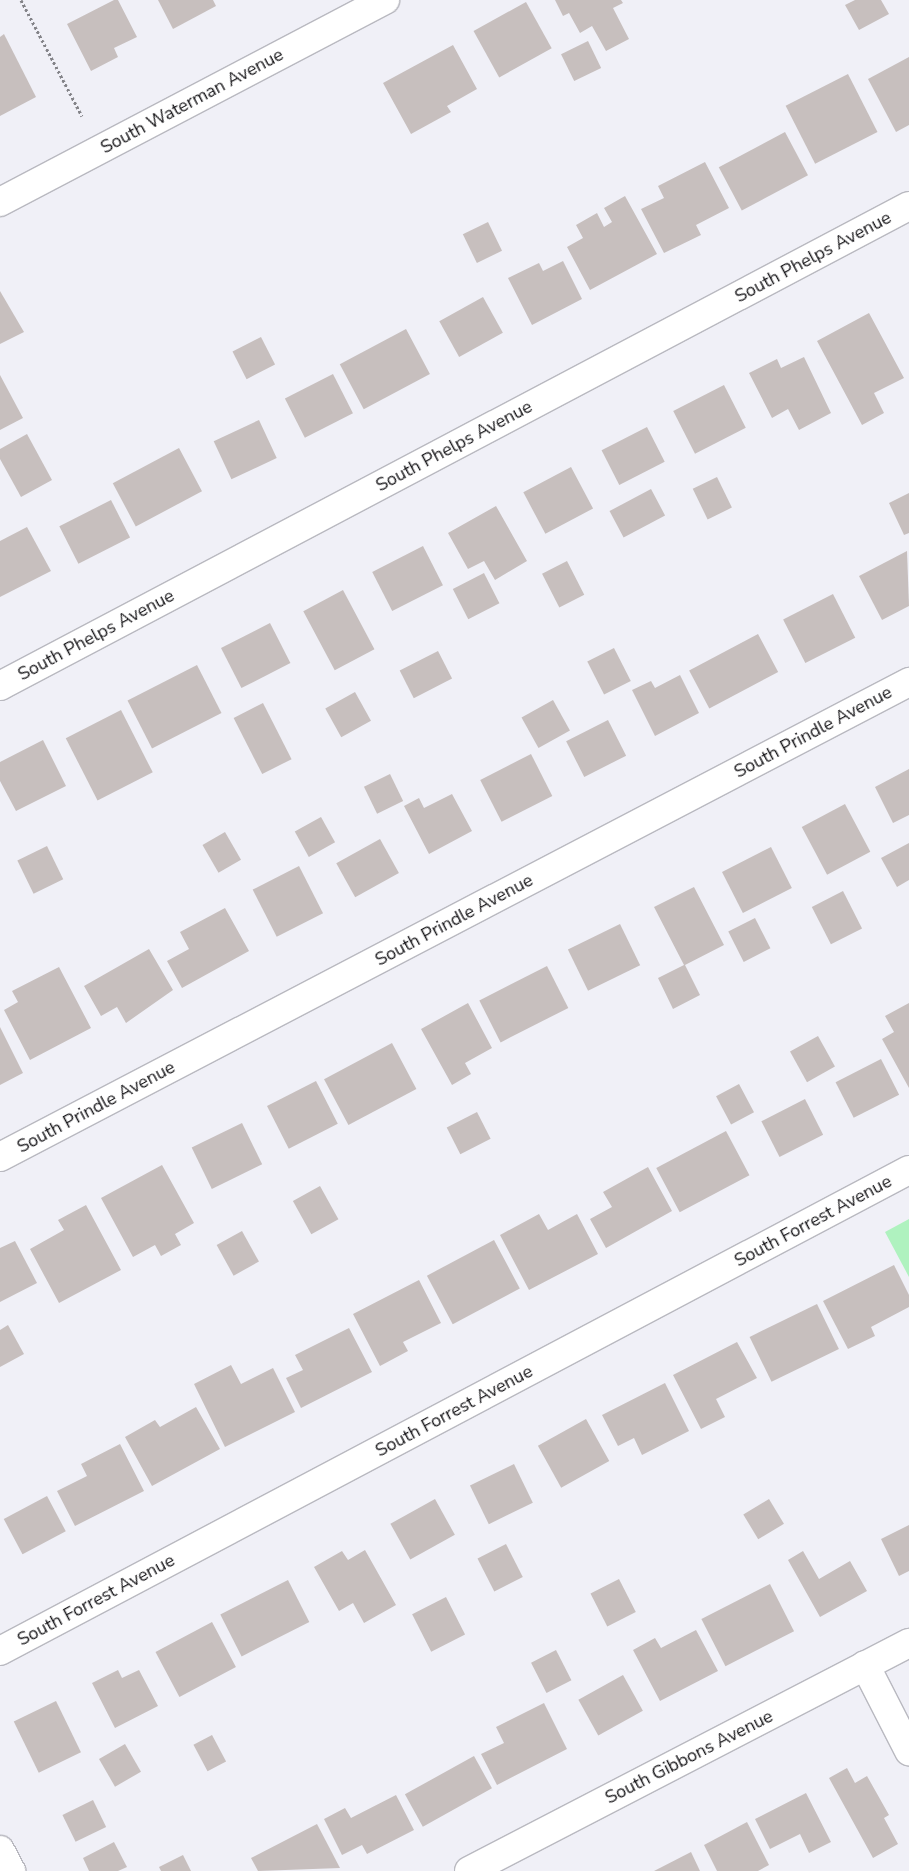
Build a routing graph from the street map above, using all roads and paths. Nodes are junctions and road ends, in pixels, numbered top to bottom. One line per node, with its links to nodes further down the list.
1 (21, 0): 3 (path)
2 (385, 0): 4 (street, South Waterman Avenue)
3 (82, 116)
4 (0, 202)
5 (909, 206): 7 (street, South Phelps Avenue)
6 (909, 682): 8 (street, South Prindle Avenue)
7 (0, 686)
8 (0, 1157)
9 (909, 1170): 11 (street, South Forrest Avenue)
10 (909, 1643): 12 (street, South Gibbons Avenue)
11 (0, 1651)
12 (865, 1665): 13 (street); 16 (street, South Gibbons Avenue)
13 (909, 1751)
14 (0, 1850): 15 (street)
15 (11, 1871)
16 (469, 1871)

